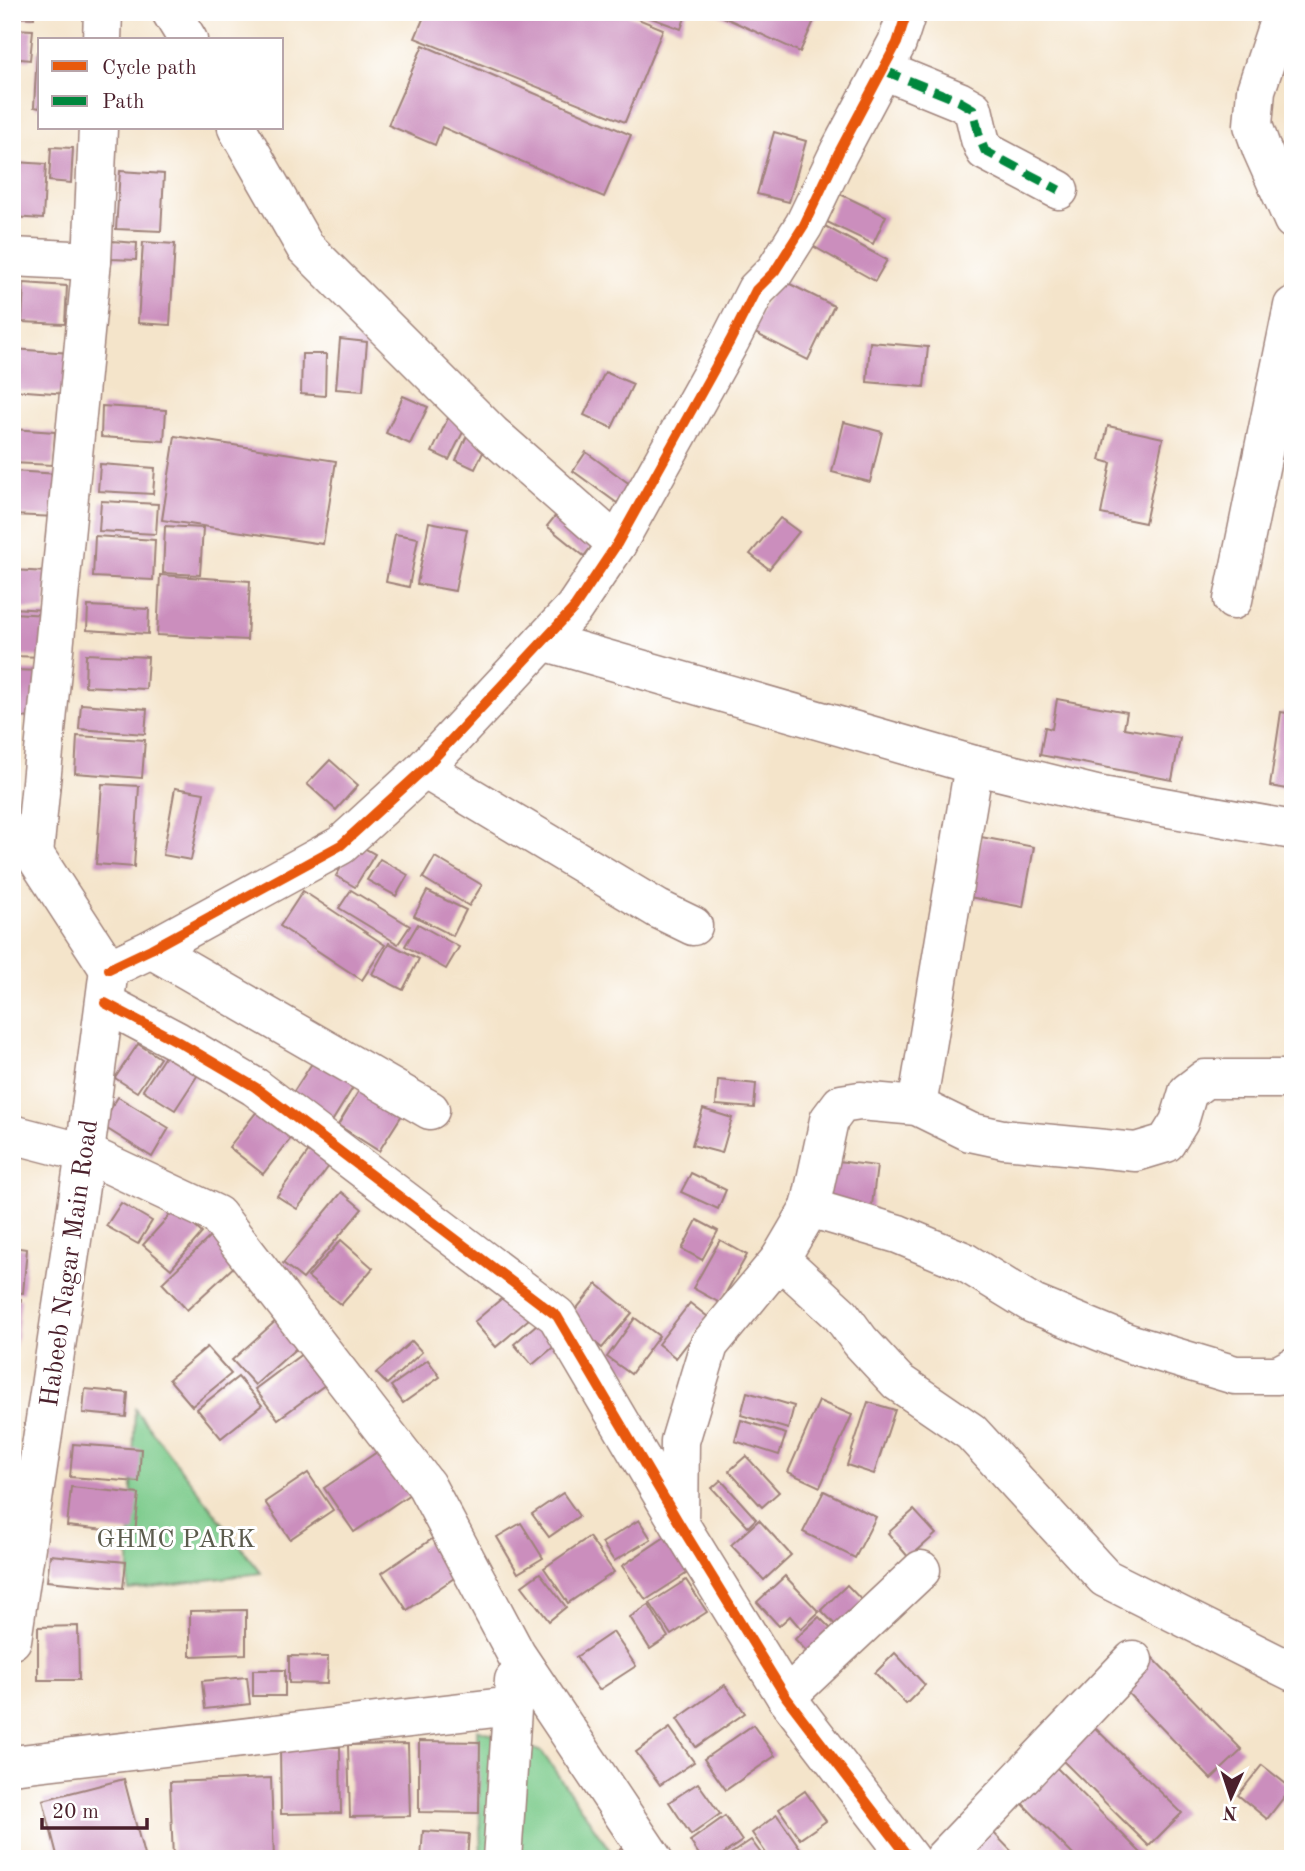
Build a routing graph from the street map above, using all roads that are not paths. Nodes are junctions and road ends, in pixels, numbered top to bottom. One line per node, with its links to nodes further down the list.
1 (103, 12): 5 (street)
2 (171, 12): 6 (street)
3 (907, 12): 7 (street)
4 (1282, 12): 11 (street)
5 (102, 38)
6 (187, 38)
7 (883, 70): 10 (street); 15 (street)
8 (98, 130): 13 (street)
9 (238, 130): 15 (street)
10 (1059, 190)
11 (1293, 220)
12 (12, 257): 13 (street)
13 (92, 261): 21 (street)
14 (1293, 306): 16 (street)
15 (617, 544): 17 (street)
16 (1233, 600)
17 (543, 641): 18 (street); 19 (street)
18 (974, 765): 20 (street); 26 (street)
19 (424, 769): 22 (street); 23 (street)
20 (1293, 830)
21 (23, 842): 24 (street)
22 (692, 926)
23 (151, 949): 24 (street); 27 (street)
24 (107, 986): 29 (street, Habeeb Nagar Main Road); 33 (street)
25 (1293, 1079): 26 (street)
26 (917, 1105): 30 (street)
27 (430, 1110)
28 (12, 1133): 29 (street)
29 (85, 1153): 35 (street, Habeeb Nagar Main Road); 36 (street)
30 (810, 1208): 31 (street); 32 (street)
31 (780, 1259): 33 (street); 38 (street)
32 (1288, 1376)
33 (679, 1523): 39 (street)
34 (921, 1570): 39 (street)
35 (12, 1640)
36 (516, 1654): 40 (street); 43 (street)
37 (1133, 1660): 45 (street)
38 (1293, 1672)
39 (786, 1697): 44 (street)
40 (512, 1706): 41 (street); 42 (street)
41 (12, 1765)
42 (502, 1859)
43 (653, 1859)
44 (910, 1859)
45 (943, 1859)

